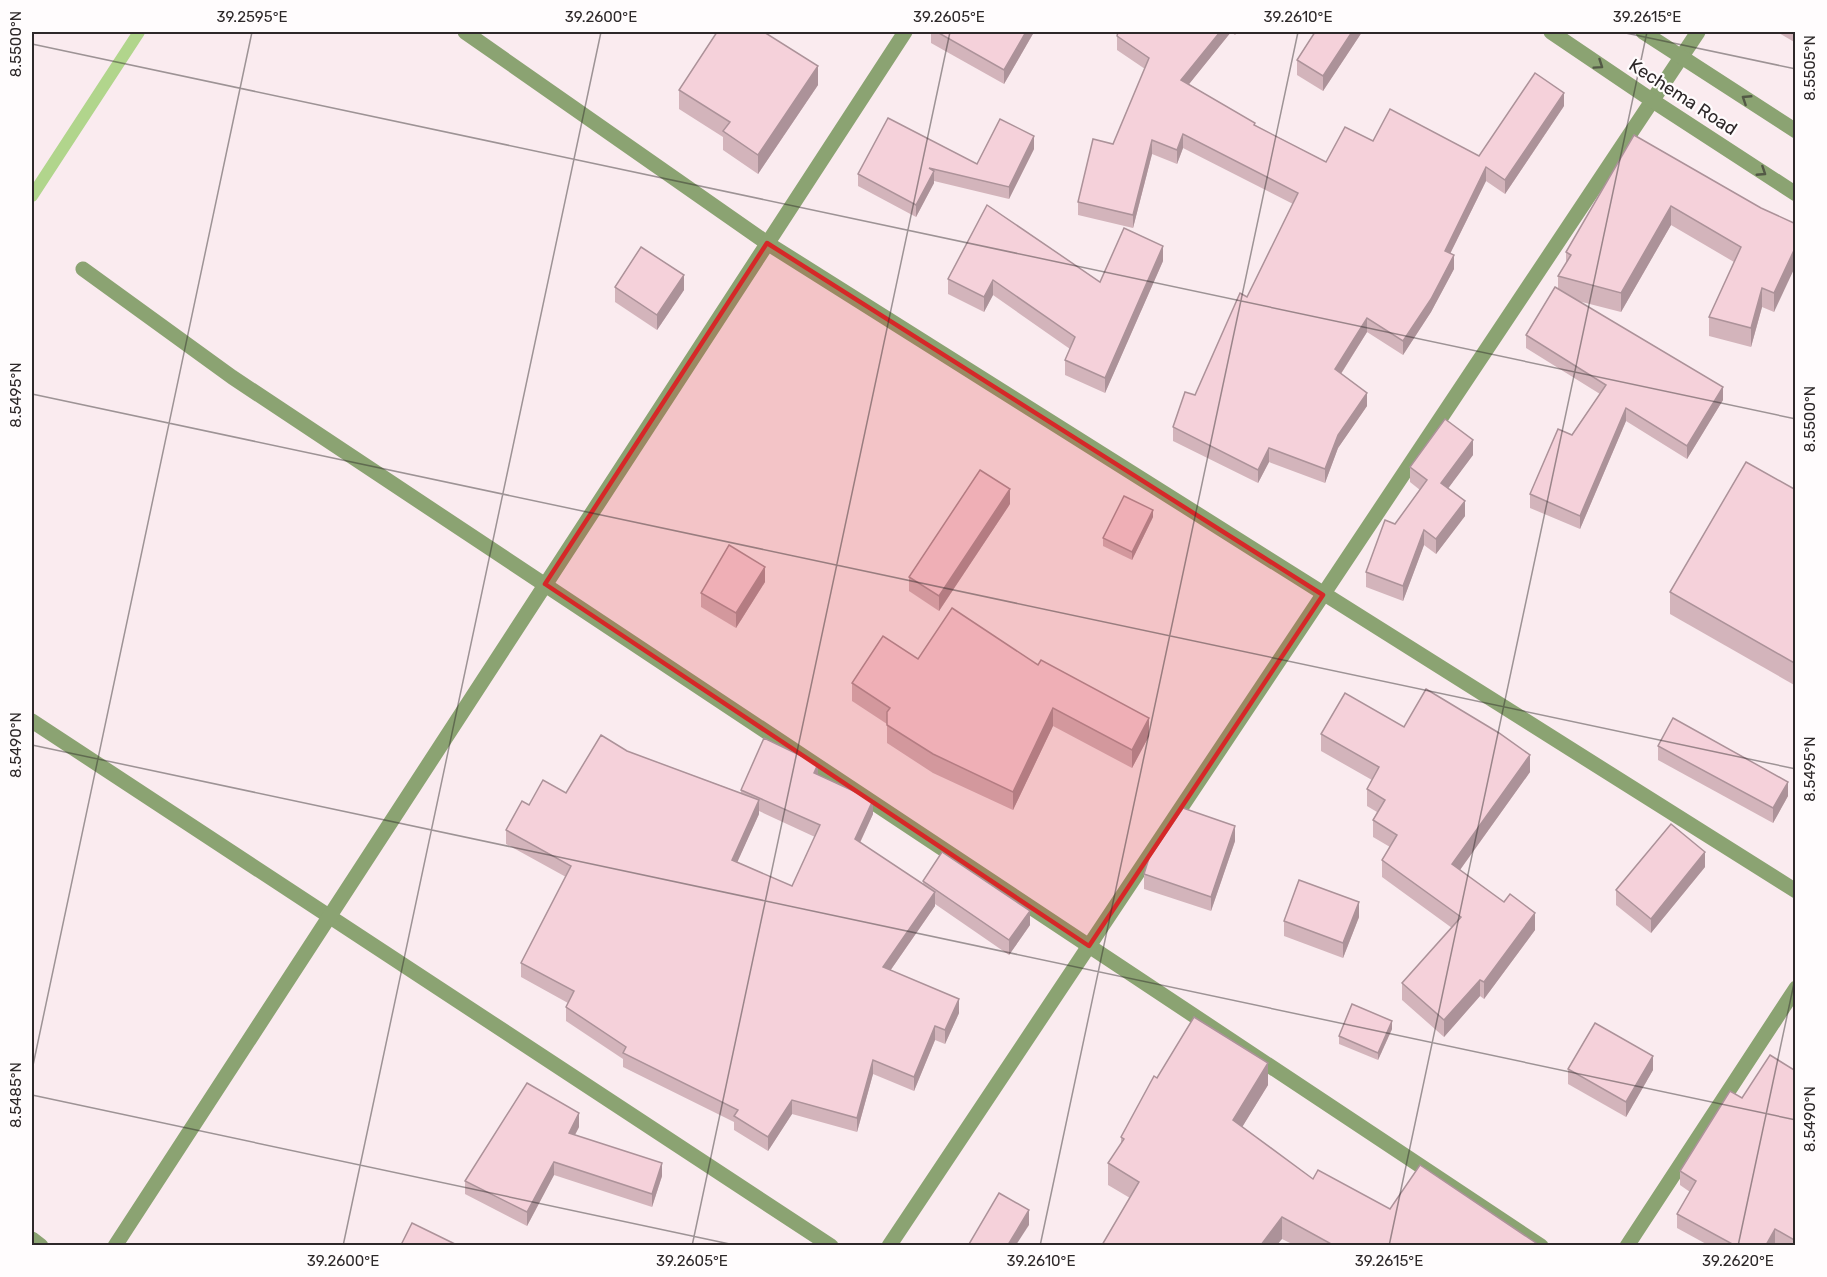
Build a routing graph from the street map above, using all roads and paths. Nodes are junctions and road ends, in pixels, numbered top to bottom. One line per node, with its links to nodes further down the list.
1 (465, 32): 10 (street)
2 (905, 32): 10 (street)
3 (1551, 32): 7 (street, Kechema Road, one-way to 7)
4 (1643, 32): 6 (street, Kechema Road)
5 (1698, 32): 6 (street)
6 (1681, 58): 7 (street); 8 (street, Kechema Road, one-way to 6)
7 (1653, 101): 9 (street, Kechema Road, one-way to 9); 13 (street)
8 (1796, 131)
9 (1796, 194)
10 (767, 243): 12 (street); 13 (street)
11 (83, 269): 12 (street)
12 (545, 584): 16 (street); 17 (street)
13 (1323, 595): 15 (street); 17 (street)
14 (32, 721): 16 (street)
15 (1796, 891)
16 (329, 917): 21 (street); 22 (street)
17 (1089, 946): 23 (street); 24 (street)
18 (1796, 988): 25 (street)
19 (32, 1239): 20 (street)
20 (41, 1245)
21 (115, 1245)
22 (831, 1245)
23 (889, 1245)
24 (1541, 1245)
25 (1627, 1245)

